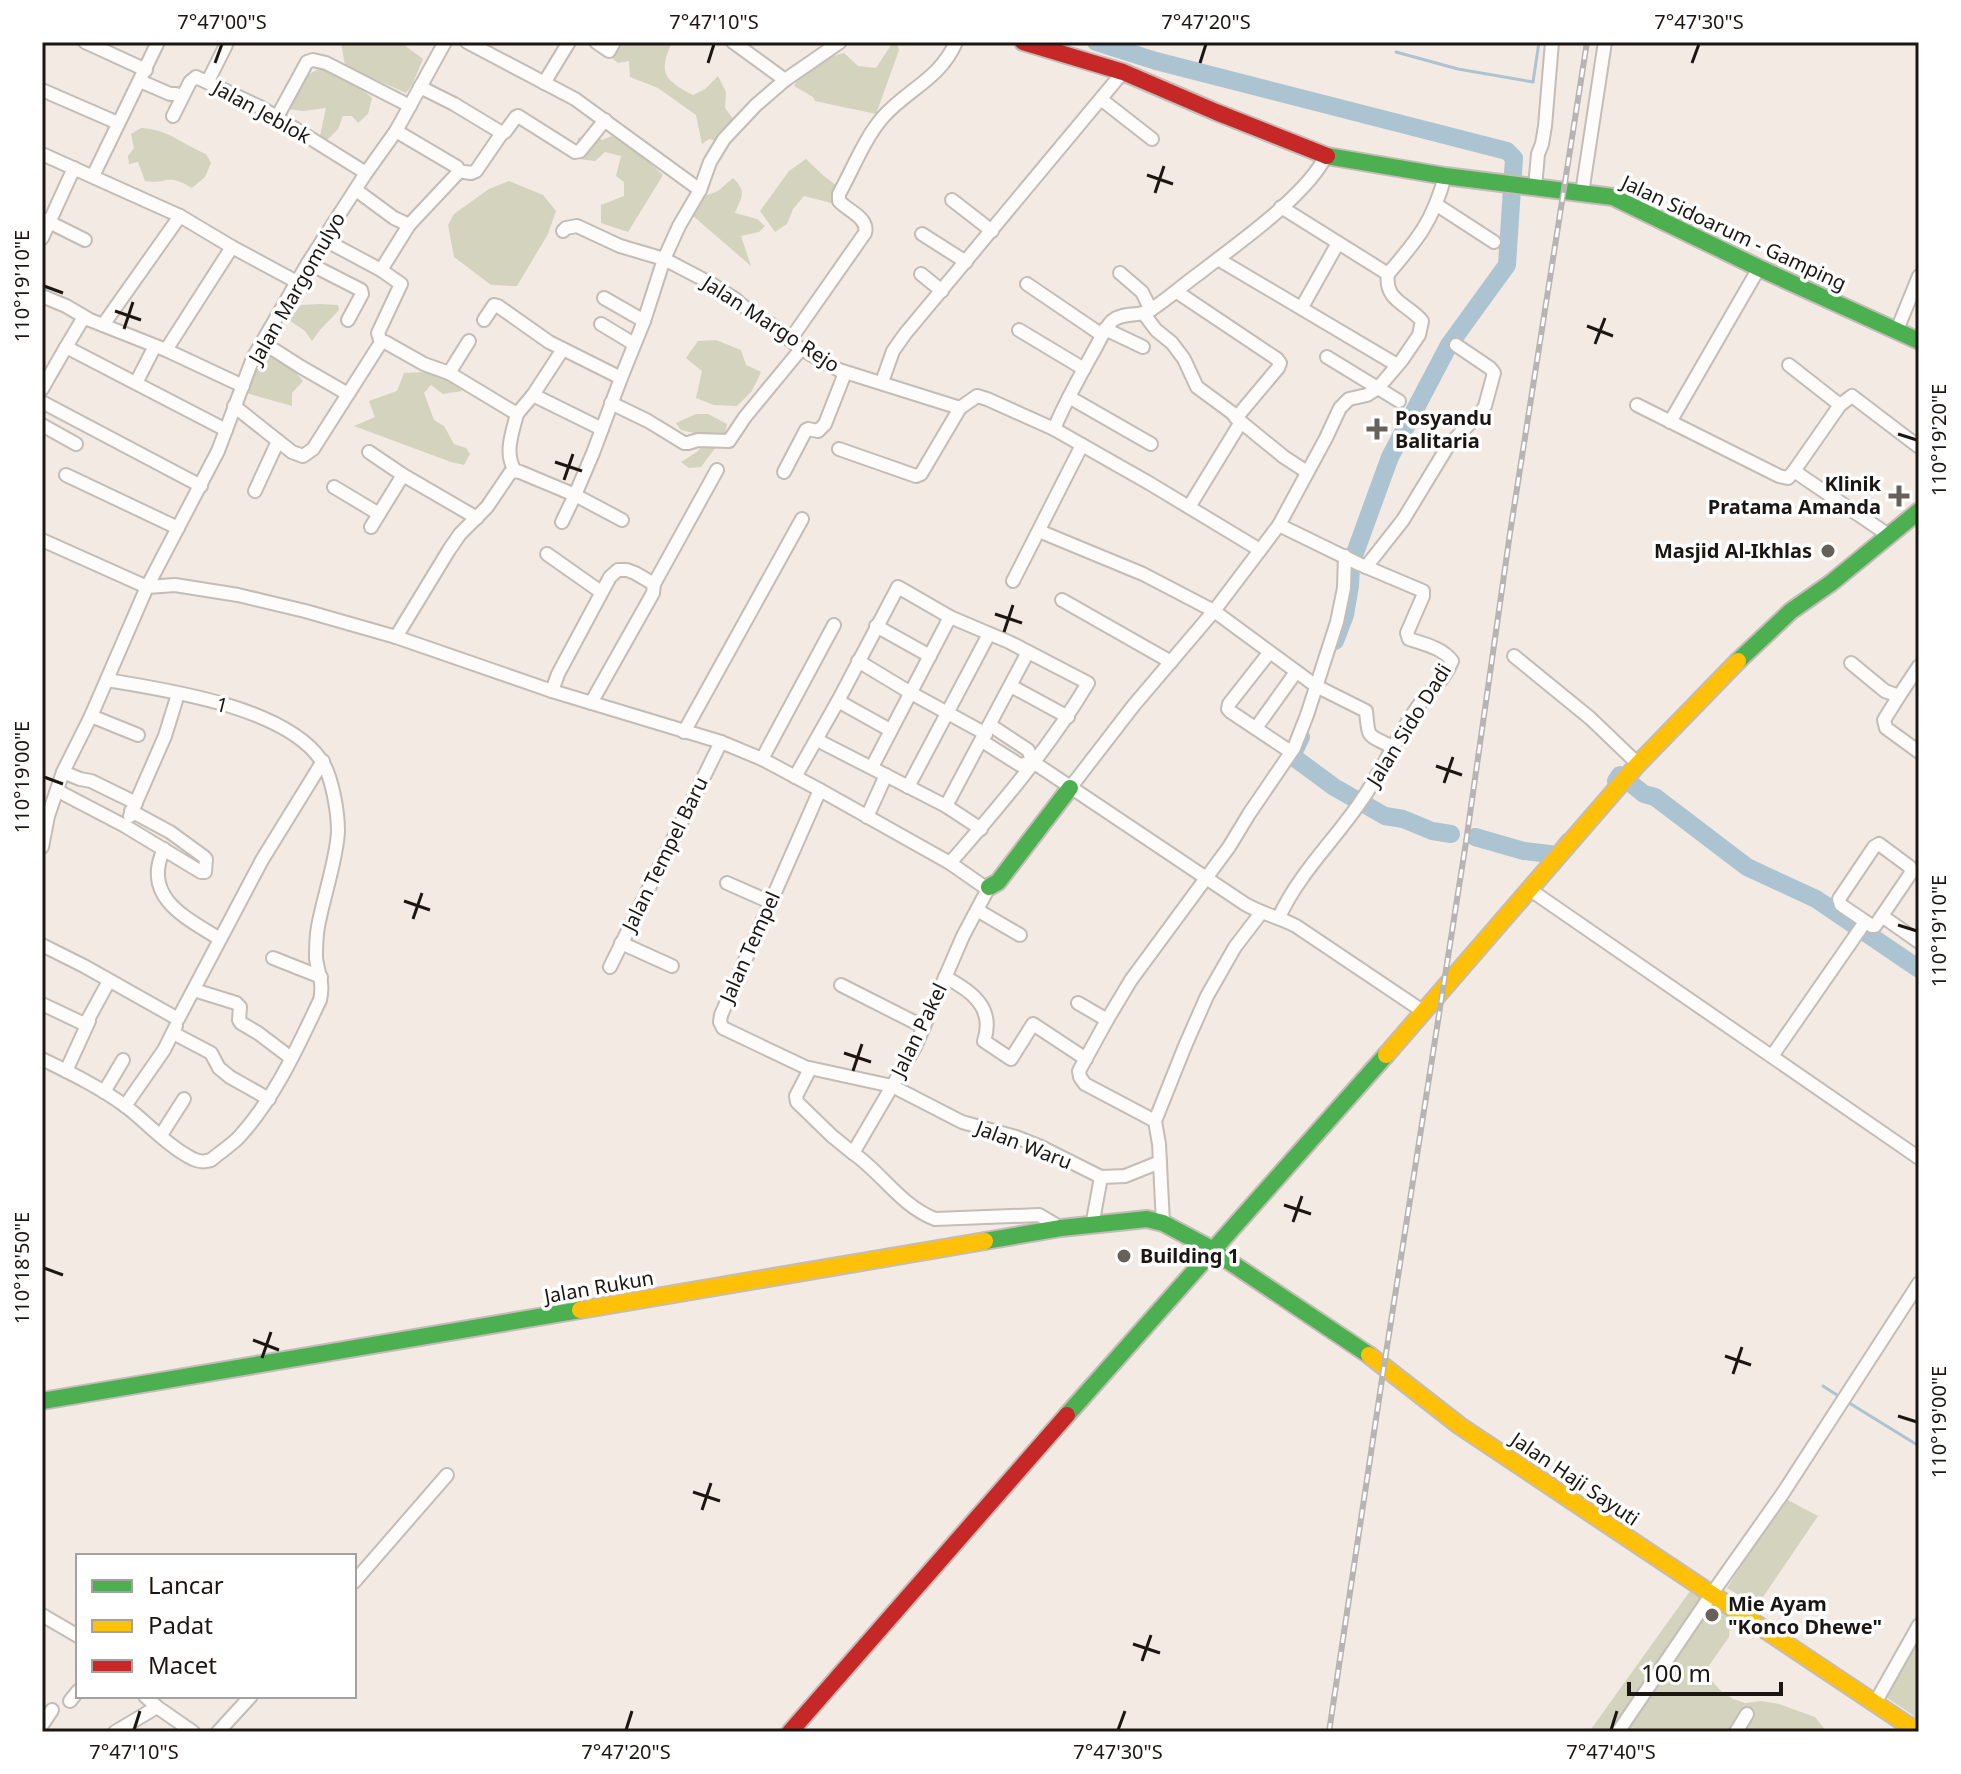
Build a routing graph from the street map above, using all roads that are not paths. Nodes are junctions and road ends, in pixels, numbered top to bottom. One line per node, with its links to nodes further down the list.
1 (85, 42): 17 (street)
2 (158, 42): 17 (street)
3 (445, 42): 21 (street, Jalan Margomulyo)
4 (467, 42): 20 (street)
5 (569, 42): 20 (street)
6 (596, 42): 7 (street)
7 (614, 42)
8 (733, 42): 18 (street)
9 (840, 42): 18 (street)
10 (956, 42): 91 (street)
11 (1023, 42): 15 (main road)
12 (1552, 42): 40 (street)
13 (1605, 42): 43 (street)
14 (226, 45): 19 (street)
15 (1046, 45): 16 (main road)
16 (1123, 72): 24 (street); 34 (main road)
17 (143, 75): 23 (street); 29 (street)
18 (785, 80): 42 (street)
19 (208, 81): 26 (street, Jalan Jeblok); 27 (street, Jalan Jeblok)
20 (544, 83): 28 (street)
21 (420, 87): 25 (street, Jalan Margomulyo); 31 (street)
22 (42, 90): 29 (street)
23 (176, 94)
24 (1102, 100): 32 (street); 51 (street)
25 (410, 106): 27 (street); 30 (street, Jalan Margomulyo)
26 (173, 116)
27 (277, 117): 37 (street, Jalan Jeblok)
28 (605, 120): 31 (street); 42 (street)
29 (118, 123): 38 (street)
30 (396, 131): 36 (street); 37 (street, Jalan Margomulyo)
31 (502, 133): 36 (street)
32 (1152, 139)
33 (42, 154): 35 (street)
34 (1326, 156): 39 (main road, Jalan Sidoarum - Gamping); 46 (street)
35 (74, 168): 38 (street); 48 (street)
36 (458, 171): 49 (street)
37 (366, 173): 41 (street, Jalan Margomulyo)
38 (93, 176): 47 (street)
39 (1445, 176): 40 (main road, Jalan Sidoarum - Gamping); 45 (street)
40 (1530, 186): 43 (main road, Jalan Sidoarum - Gamping)
41 (356, 190): 49 (street); 54 (street, Jalan Margomulyo)
42 (700, 190): 59 (street)
43 (1582, 193): 63 (main road, Jalan Sidoarum - Gamping)
44 (952, 200): 51 (street)
45 (1437, 205): 56 (street); 67 (street)
46 (1281, 207): 57 (street); 60 (street)
47 (180, 216): 58 (street); 82 (street)
48 (46, 220): 53 (street); 55 (street)
49 (409, 225): 64 (street)
50 (563, 231): 59 (street, Jalan Margo Rejo)
51 (992, 231): 61 (street)
52 (922, 234): 61 (street)
53 (42, 238)
54 (323, 239): 62 (street, Jalan Margomulyo); 64 (street)
55 (85, 240)
56 (1494, 242)
57 (1338, 243): 67 (street); 75 (street)
58 (232, 247): 69 (street); 95 (street)
59 (664, 259): 80 (street); 91 (street, Jalan Margo Rejo)
60 (1218, 259): 72 (street); 75 (street)
61 (966, 262): 71 (street)
62 (308, 263): 69 (street, Jalan Margomulyo); 78 (street)
63 (1759, 268): 84 (main road, Jalan Sidoarum - Gamping); 121 (street)
64 (381, 270): 89 (street)
65 (1120, 273): 76 (street)
66 (921, 274): 71 (street)
67 (1388, 274): 98 (street)
68 (1919, 276): 84 (street)
69 (297, 282): 88 (street, Jalan Margomulyo)
70 (1027, 284): 85 (street)
71 (942, 291): 104 (street)
72 (1177, 292): 76 (street); 120 (street)
73 (42, 296): 77 (street)
74 (604, 298): 80 (street)
75 (1302, 307): 98 (street)
76 (1148, 312): 85 (street); 120 (street)
77 (84, 317): 82 (street); 93 (street)
78 (348, 320)
79 (484, 320): 96 (street)
80 (644, 321): 90 (street)
81 (601, 324): 90 (street)
82 (103, 325): 95 (street)
83 (1019, 330): 100 (street)
84 (1897, 330): 87 (main road, Jalan Sidoarum - Gamping)
85 (1104, 332): 94 (street); 100 (street)
86 (469, 341): 101 (street)
87 (1919, 341)
88 (262, 342): 106 (street, Jalan Margomulyo); 109 (street)
89 (381, 343): 101 (street); 109 (street)
90 (634, 344): 103 (street)
91 (796, 344): 102 (street, Jalan Margo Rejo); 114 (street)
92 (1456, 345): 160 (street)
93 (66, 347): 105 (street); 108 (street)
94 (1143, 347)
95 (160, 348): 105 (street); 106 (street)
96 (563, 349): 103 (street); 110 (street)
97 (1327, 357): 107 (street)
98 (1397, 365): 107 (street)
99 (1789, 365): 116 (street)
100 (1084, 369): 111 (street)
101 (449, 373): 119 (street)
102 (845, 373): 104 (street, Jalan Margo Rejo); 136 (street)
103 (621, 378): 114 (street)
104 (882, 382): 118 (street, Jalan Margo Rejo)
105 (136, 383): 125 (street)
106 (243, 386): 117 (street, Jalan Margomulyo)
107 (1378, 388): 112 (street); 137 (street)
108 (42, 389)
109 (348, 394): 126 (street)
110 (533, 395): 119 (street); 123 (street)
111 (1069, 397): 124 (street); 128 (street)
112 (1399, 401)
113 (42, 402): 140 (street)
114 (611, 403): 123 (street)
115 (1637, 405): 121 (street)
116 (1840, 405): 130 (street); 135 (street)
117 (234, 406): 125 (street, Jalan Margomulyo); 126 (street)
118 (960, 408): 124 (street); 131 (street)
119 (517, 414): 134 (street)
120 (1238, 420): 137 (street); 144 (street)
121 (1670, 422): 135 (street)
122 (42, 425): 127 (street)
123 (602, 429): 143 (street)
124 (1054, 429): 129 (street)
125 (226, 430): 140 (street, Jalan Margomulyo)
126 (278, 441): 142 (street)
127 (76, 444)
128 (1151, 444)
129 (1082, 445): 144 (street); 154 (street)
130 (1919, 447)
131 (839, 449)
132 (369, 452): 139 (street)
133 (717, 470): 162 (street)
134 (515, 471): 143 (street); 147 (street)
135 (1794, 471): 155 (street)
136 (784, 472)
137 (1307, 472): 151 (street)
138 (66, 475): 153 (street)
139 (403, 475): 146 (street); 147 (street)
140 (201, 486): 153 (street, Jalan Margomulyo)
141 (334, 487): 146 (street)
142 (255, 491)
143 (575, 495): 149 (street); 150 (street)
144 (1189, 507): 157 (street)
145 (1919, 511): 155 (main road)
146 (379, 514): 152 (street)
147 (477, 518): 171 (street)
148 (802, 519): 195 (street)
149 (622, 520)
150 (562, 522)
151 (1279, 525): 157 (street); 159 (street)
152 (371, 527)
153 (178, 528): 163 (street, Jalan Margomulyo)
154 (1039, 531): 161 (street); 166 (street)
155 (1890, 536): 209 (main road)
156 (42, 540): 163 (street)
157 (1260, 550): 166 (street)
158 (547, 554): 164 (street)
159 (1345, 556): 160 (street); 183 (street)
160 (1362, 566): 200 (street, Jalan Sido Dadi)
161 (1013, 581)
162 (654, 584): 164 (street); 189 (street)
163 (147, 587): 171 (street); 181 (street, Jalan Margomulyo)
164 (601, 592): 184 (street)
165 (1062, 600): 177 (street)
166 (1214, 611): 173 (street); 177 (street)
167 (950, 617): 169 (street); 170 (street); 174 (street)
168 (834, 625): 203 (street)
169 (876, 626): 174 (street); 176 (street)
170 (989, 634): 172 (street); 190 (street)
171 (396, 637): 184 (street)
172 (1028, 652): 182 (street); 192 (street)
173 (1269, 653): 180 (street); 193 (street)
174 (930, 656): 185 (street)
175 (1514, 656): 209 (street)
176 (858, 661): 185 (street); 188 (street)
177 (1171, 662): 212 (street)
178 (1851, 663): 187 (street)
179 (1919, 666): 187 (street)
180 (1296, 672): 183 (street); 193 (street)
181 (107, 680): 186 (street, 1); 191 (street, Jalan Margomulyo)
182 (1011, 686): 192 (street); 196 (street)
183 (1318, 687): 200 (street); 201 (street)
184 (552, 691): 189 (street)
185 (911, 693): 190 (street); 194 (street)
186 (178, 694): 204 (street, 1); 216 (street)
187 (1899, 696): 202 (street)
188 (838, 701): 194 (street); 198 (street)
189 (591, 703): 195 (street)
190 (947, 711): 196 (street); 211 (street)
191 (91, 716): 197 (street); 207 (street, Jalan Margomulyo)
192 (1068, 717): 205 (street)
193 (1256, 728): 201 (street)
194 (890, 730): 206 (street)
195 (684, 732): 199 (street)
196 (986, 733): 205 (street); 215 (street)
197 (138, 735)
198 (817, 740): 206 (street); 210 (street)
199 (721, 742): 203 (street); 237 (street, Jalan Tempel Baru)
200 (1392, 747): 232 (street, Jalan Sido Dadi)
201 (1291, 752): 224 (street)
202 (1919, 752)
203 (762, 759): 210 (street)
204 (323, 761): 235 (street); 243 (street)
205 (1033, 762): 212 (street); 220 (street)
206 (872, 767): 208 (street)
207 (63, 772): 214 (street, Jalan Margomulyo); 216 (street)
208 (886, 775): 211 (street); 218 (street)
209 (1628, 775): 227 (main road)
210 (795, 777): 213 (street)
211 (908, 787): 215 (street)
212 (1070, 788): 224 (street); 226 (main road)
213 (820, 790): 218 (street); 228 (street, Jalan Tempel)
214 (58, 791): 217 (street, Jalan Margomulyo); 219 (street)
215 (946, 806): 220 (street)
216 (134, 807): 219 (street); 222 (street)
217 (45, 814): 221 (street, Jalan Margomulyo)
218 (867, 817): 223 (street)
219 (125, 826): 222 (street)
220 (981, 829): 223 (street)
221 (42, 847)
222 (164, 849): 235 (street)
223 (950, 863): 226 (street)
224 (1206, 878): 230 (street); 251 (street)
225 (727, 883): 228 (street)
226 (989, 887): 229 (street, Jalan Pakel)
227 (1529, 889): 249 (main road); 255 (street)
228 (770, 902): 260 (street, Jalan Tempel)
229 (977, 910): 234 (street); 242 (street, Jalan Pakel)
230 (1261, 913): 232 (street); 267 (street)
231 (1882, 916): 233 (street); 233 (street); 236 (street)
232 (1279, 917): 249 (street)
233 (1862, 927): 255 (street)
234 (1020, 935)
235 (220, 939): 246 (street)
236 (1919, 942)
237 (621, 943): 240 (street); 241 (street, Jalan Tempel Baru)
238 (42, 945): 244 (street)
239 (273, 958): 243 (street)
240 (672, 966)
241 (610, 967)
242 (946, 975): 253 (street, Jalan Pakel); 258 (street)
243 (321, 977): 256 (street)
244 (109, 981): 250 (street); 252 (street)
245 (841, 985): 253 (street)
246 (194, 990): 250 (street); 256 (street)
247 (1078, 1003): 251 (street)
248 (42, 1004): 252 (street)
249 (1424, 1012): 276 (main road)
250 (178, 1019): 254 (street)
251 (1107, 1020): 258 (street)
252 (89, 1021): 261 (street)
253 (924, 1027): 262 (street, Jalan Pakel)
254 (173, 1033): 265 (street); 266 (street)
255 (1772, 1056): 270 (street)
256 (291, 1058): 265 (street)
257 (42, 1059): 261 (street)
258 (1086, 1059): 267 (street)
259 (123, 1060): 263 (street)
260 (810, 1069): 262 (street, Jalan Tempel); 269 (street)
261 (66, 1071): 263 (street)
262 (892, 1086): 269 (street, Jalan Pakel); 272 (street, Jalan Waru)
263 (104, 1092): 266 (street)
264 (184, 1099): 268 (street)
265 (269, 1099): 268 (street)
266 (125, 1106): 268 (street)
267 (1155, 1121): 271 (street)
268 (161, 1135)
269 (853, 1153): 275 (street)
270 (1919, 1158)
271 (1160, 1162): 272 (street); 273 (street)
272 (1101, 1177): 274 (street)
273 (1163, 1223): 274 (main road, Jalan Rukun); 276 (main road, Jalan Haji Sayuti)
274 (1092, 1226): 275 (main road, Jalan Rukun)
275 (1061, 1228): 278 (main road, Jalan Rukun)
276 (1215, 1251): 281 (main road, Jalan Haji Sayuti); 296 (main road)
277 (1919, 1283): 281 (street)
278 (42, 1401)
279 (447, 1475): 280 (street)
280 (356, 1580)
281 (1711, 1595): 287 (main road, Jalan Haji Sayuti); 297 (street)
282 (42, 1615): 284 (street)
283 (1919, 1625): 287 (street)
284 (76, 1635)
285 (147, 1698): 288 (street)
286 (249, 1698): 292 (street)
287 (1875, 1703): 293 (main road, Jalan Haji Sayuti)
288 (157, 1707): 294 (street); 295 (street)
289 (52, 1710): 291 (street)
290 (1747, 1714): 298 (street)
291 (42, 1725)
292 (224, 1729)
293 (1914, 1731)
294 (115, 1732)
295 (193, 1732)
296 (790, 1732)
297 (1618, 1732)
298 (1736, 1732)

